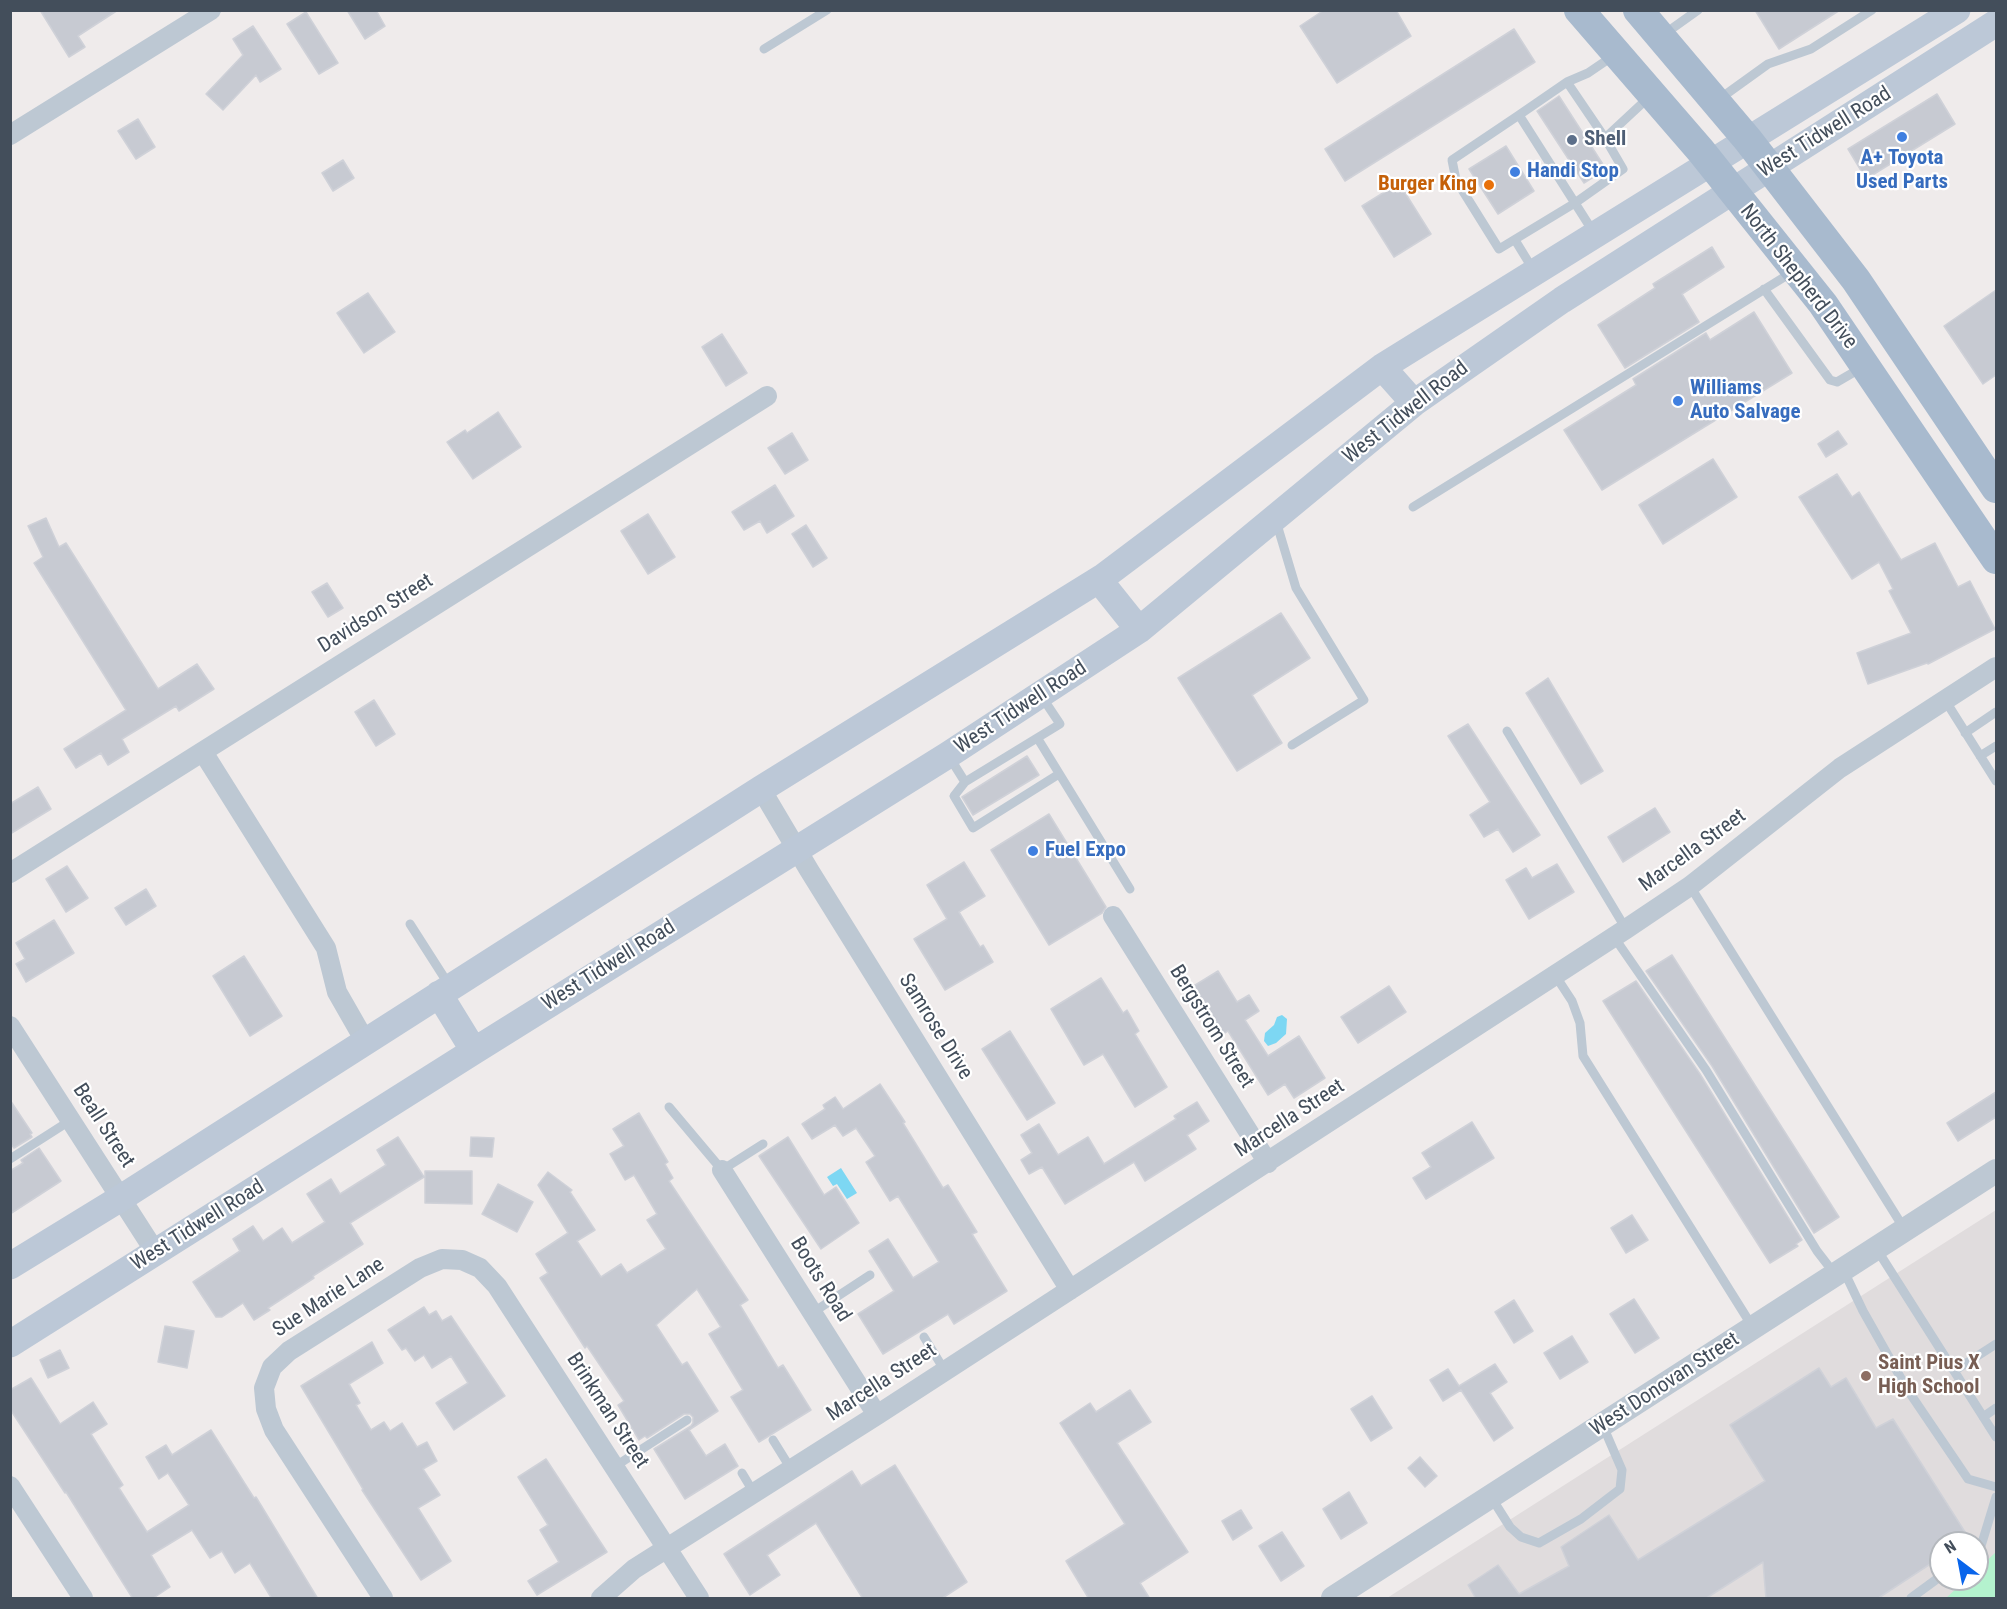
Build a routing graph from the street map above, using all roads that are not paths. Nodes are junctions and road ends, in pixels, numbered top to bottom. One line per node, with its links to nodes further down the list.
1 (211, 10): 16 (street)
2 (827, 10): 10 (lane)
3 (1579, 10): 11 (main road, North Shepherd Drive)
4 (1638, 10): 9 (main road, North Shepherd Drive)
5 (1698, 10): 9 (lane)
6 (1872, 10): 14 (lane)
7 (1958, 10): 18 (main road, West Tidwell Road)
8 (1996, 23): 20 (main road, West Tidwell Road)
9 (1661, 36): 14 (main road, North Shepherd Drive)
10 (764, 49)
11 (1616, 53): 12 (lane); 13 (main road, North Shepherd Drive)
12 (1567, 82): 15 (lane); 17 (lane)
13 (1652, 95): 17 (lane); 19 (main road, North Shepherd Drive)
14 (1716, 101): 18 (main road, North Shepherd Drive)
15 (1519, 115): 22 (lane); 24 (lane)
16 (10, 135)
17 (1605, 138): 22 (lane)
18 (1748, 140): 19 (main road, West Tidwell Road); 20 (main road, North Shepherd Drive)
19 (1711, 163): 21 (main road, North Shepherd Drive); 23 (main road, West Tidwell Road)
20 (1768, 168): 21 (main road, West Tidwell Road); 32 (main road, North Shepherd Drive)
21 (1732, 192): 25 (main road, North Shepherd Drive); 31 (main road, West Tidwell Road)
22 (1575, 203): 23 (lane); 24 (lane)
23 (1595, 235): 26 (main road, West Tidwell Road)
24 (1515, 240): 26 (lane)
25 (1796, 270): 27 (lane); 28 (main road, North Shepherd Drive)
26 (1535, 272): 29 (main road, West Tidwell Road)
27 (1764, 289): 28 (lane); 33 (lane)
28 (1865, 365): 35 (main road, North Shepherd Drive)
29 (1382, 367): 31 (main road); 36 (main road, West Tidwell Road)
30 (767, 396): 47 (street, Davidson Street)
31 (1414, 403): 34 (main road, West Tidwell Road)
32 (1996, 488)
33 (1413, 507)
34 (1275, 518): 37 (main road, West Tidwell Road); 45 (lane)
35 (1996, 559)
36 (1099, 580): 37 (main road); 53 (main road, West Tidwell Road)
37 (1139, 630): 39 (main road, West Tidwell Road)
38 (1996, 667): 40 (street, Marcella Street)
39 (1041, 695): 44 (lane); 48 (main road, West Tidwell Road)
40 (1945, 700): 43 (lane); 56 (street, Marcella Street)
41 (1996, 712): 43 (lane)
42 (1506, 731): 60 (lane)
43 (1965, 733): 49 (lane)
44 (1038, 738): 50 (lane); 52 (lane)
45 (1292, 745)
46 (1996, 746): 49 (lane)
47 (203, 752): 55 (street, Davidson Street); 64 (street)
48 (948, 755): 52 (lane); 54 (main road, West Tidwell Road)
49 (1980, 756): 51 (lane)
50 (1059, 774): 52 (lane); 57 (lane)
51 (1996, 777)
52 (965, 782)
53 (761, 789): 54 (street, Samrose Drive); 62 (main road, West Tidwell Road)
54 (797, 849): 65 (main road, West Tidwell Road); 81 (street, Samrose Drive)
55 (10, 873)
56 (1690, 886): 60 (street, Marcella Street); 74 (lane)
57 (1130, 889)
58 (1113, 916): 70 (street, Bergstrom Street)
59 (410, 924): 62 (lane)
60 (1620, 933): 61 (street, Marcella Street); 79 (lane)
61 (1555, 975): 70 (street, Marcella Street); 83 (lane)
62 (444, 990): 64 (main road, West Tidwell Road); 65 (main road)
63 (10, 1026): 67 (street, Beall Street)
64 (365, 1041): 73 (main road, West Tidwell Road)
65 (474, 1051): 76 (main road, West Tidwell Road)
66 (669, 1107): 71 (lane)
67 (71, 1120): 69 (lane); 73 (street, Beall Street)
68 (763, 1144): 71 (lane)
69 (10, 1159)
70 (1268, 1163): 81 (street, Marcella Street)
71 (722, 1170): 82 (street, Boots Road)
72 (1996, 1171): 74 (street, West Donovan Street)
73 (121, 1198): 76 (street, Beall Street); 78 (main road, West Tidwell Road)
74 (1905, 1230): 75 (street, West Donovan Street)
75 (1876, 1248): 79 (street, West Donovan Street); 88 (lane)
76 (156, 1253): 85 (main road, West Tidwell Road)
77 (462, 1260): 96 (street, Brinkman Street); 108 (street, Sue Marie Lane)
78 (10, 1266)
79 (1839, 1272): 83 (street, West Donovan Street); 100 (lane)
80 (870, 1275): 82 (lane)
81 (1070, 1290): 87 (street, Marcella Street)
82 (812, 1313): 90 (street, Boots Road)
83 (1753, 1328): 93 (street, West Donovan Street)
84 (924, 1337): 87 (lane)
85 (10, 1344)
86 (1996, 1344): 88 (lane)
87 (945, 1371): 90 (street, Marcella Street)
88 (1954, 1371): 91 (lane)
89 (1996, 1408): 91 (lane)
90 (877, 1415): 97 (street, Marcella Street)
91 (1983, 1417): 94 (lane)
92 (687, 1420): 96 (lane)
93 (1602, 1425): 102 (street, West Donovan Street); 102 (lane)
94 (1996, 1437)
95 (774, 1440): 97 (lane)
96 (614, 1467): 105 (street, Brinkman Street)
97 (792, 1469): 101 (street, Marcella Street)
98 (742, 1473): 101 (lane)
99 (10, 1486): 107 (street)
100 (1996, 1487)
101 (754, 1493): 105 (street, Marcella Street)
102 (1491, 1497): 111 (street, West Donovan Street)
103 (1996, 1497): 104 (lane)
104 (1986, 1531)
105 (667, 1548): 109 (street, Marcella Street); 110 (street, Brinkman Street)
106 (1929, 1585): 112 (lane)
107 (83, 1599)
108 (383, 1599)
109 (601, 1599)
110 (699, 1599)
111 (1333, 1599)
112 (1911, 1599)

